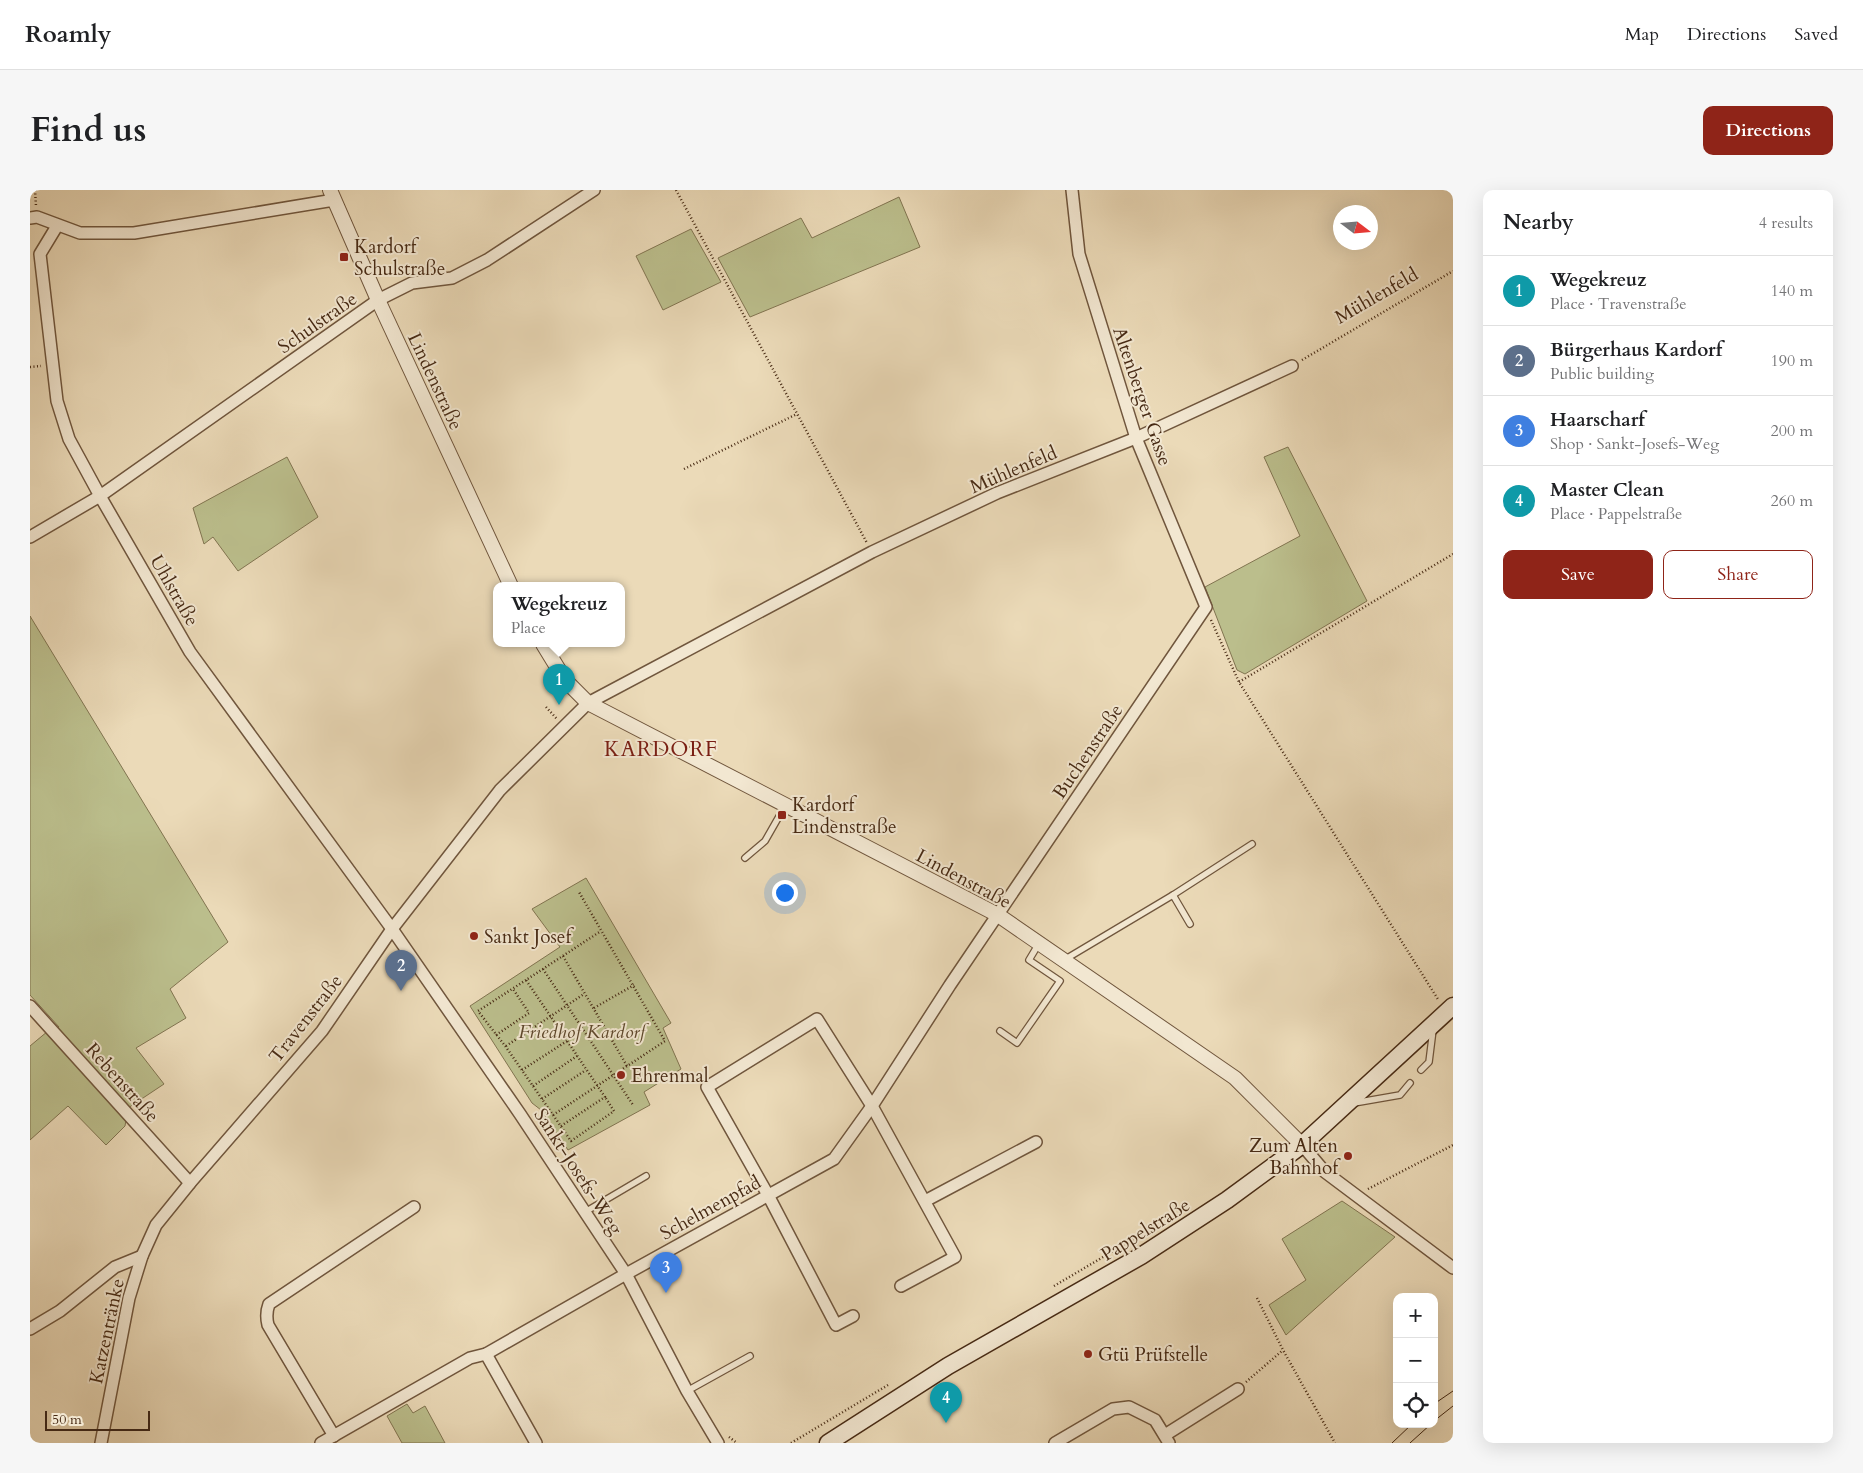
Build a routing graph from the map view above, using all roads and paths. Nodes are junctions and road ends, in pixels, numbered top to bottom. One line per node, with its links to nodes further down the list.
1 (594, 190): 8 (street, Schulstraße)
2 (676, 190): 10 (path)
3 (1072, 190): 11 (street, Altenberger Gasse)
4 (332, 195): 6 (street); 8 (street, Lindenstraße)
5 (30, 218): 6 (street)
6 (57, 226): 13 (street, Uhlstraße)
7 (1453, 271): 9 (path, Mühlenfeld)
8 (378, 300): 13 (street, Schulstraße); 17 (street, Lindenstraße)
9 (1292, 366): 11 (street, Mühlenfeld)
10 (797, 414): 12 (path); 15 (path)
11 (1136, 438): 15 (street, Mühlenfeld); 18 (street, Altenberger Gasse)
12 (684, 470)
13 (100, 496): 14 (street, Schulstraße); 29 (street, Uhlstraße)
14 (30, 537)
15 (872, 552): 21 (street, Mühlenfeld)
16 (1453, 554): 20 (path)
17 (509, 582)
18 (1206, 607): 20 (path); 27 (street, Buchenstraße)
19 (545, 647): 21 (street, Lindenstraße)
20 (1239, 682): 42 (path)
21 (588, 704): 22 (street, Lindenstraße); 29 (street, Travenstraße)
22 (786, 806): 24 (lane); 27 (street, Lindenstraße)
23 (1252, 844): 26 (lane)
24 (745, 858)
25 (579, 892): 30 (path)
26 (1172, 895): 28 (lane); 33 (lane)
27 (998, 915): 31 (street, Lindenstraße); 62 (street, Schelmenpfad)
28 (1190, 924)
29 (392, 929): 69 (street, Travenstraße); 74 (street, Sankt-Josefs-Weg)
30 (601, 930): 32 (path); 36 (path)
31 (1039, 943): 33 (street, Lindenstraße); 45 (lane)
32 (563, 956): 34 (path); 38 (path)
33 (1064, 960): 66 (street, Lindenstraße)
34 (543, 969): 35 (path); 40 (path)
35 (526, 980): 37 (path); 43 (path)
36 (634, 985): 41 (path); 50 (path)
37 (513, 989): 46 (path); 46 (path)
38 (584, 994): 40 (path); 41 (path)
39 (30, 1006): 69 (street, Rebenstraße)
40 (567, 1006): 43 (path); 54 (path)
41 (594, 1008): 50 (path)
42 (1450, 1009): 44 (main road, Pappelstraße)
43 (551, 1016): 47 (path); 48 (path)
44 (1433, 1025): 53 (lane); 60 (main road, Pappelstraße)
45 (1000, 1031)
46 (496, 1036): 48 (path)
47 (567, 1041): 49 (path); 51 (path)
48 (506, 1047): 51 (path)
49 (577, 1056): 52 (path); 56 (path)
50 (627, 1066): 54 (path)
51 (522, 1070): 56 (path)
52 (586, 1070): 57 (path); 59 (path)
53 (1422, 1070)
54 (614, 1075): 57 (path); 61 (path)
55 (1410, 1083): 60 (lane)
56 (533, 1086): 59 (path)
57 (597, 1086): 58 (path); 63 (path)
58 (605, 1098): 64 (path); 64 (path)
59 (542, 1099): 63 (path)
60 (1347, 1104): 66 (main road, Pappelstraße)
61 (633, 1105)
62 (872, 1106): 70 (street, Schelmenpfad); 70 (street); 72 (street)
63 (553, 1115): 64 (path)
64 (561, 1126)
65 (1036, 1142): 72 (street)
66 (1302, 1145): 71 (street); 97 (main road, Pappelstraße)
67 (1453, 1145): 71 (path)
68 (646, 1176): 74 (lane)
69 (190, 1183): 76 (street, Travenstraße)
70 (768, 1195): 78 (street, Schelmenpfad); 82 (street)
71 (1355, 1196): 77 (street)
72 (925, 1201): 79 (street)
73 (414, 1207): 90 (street)
74 (585, 1212): 78 (street, Sankt-Josefs-Weg)
75 (1161, 1224): 80 (path)
76 (142, 1256): 83 (street); 92 (street, Katzentränke)
77 (1453, 1268)
78 (626, 1274): 85 (street, Schelmenpfad); 89 (street, Sankt-Josefs-Weg)
79 (901, 1286)
80 (1051, 1288)
81 (1256, 1298): 84 (path)
82 (853, 1316)
83 (30, 1329)
84 (1283, 1350): 88 (path); 99 (path)
85 (486, 1354): 90 (street, Schelmenpfad); 94 (street)
86 (750, 1356): 89 (lane)
87 (892, 1383): 96 (path)
88 (1238, 1389): 91 (street)
89 (687, 1391): 95 (street, Sankt-Josefs-Weg)
90 (334, 1436): 93 (street, Schelmenpfad)
91 (1167, 1439): 98 (street)
92 (101, 1443)
93 (321, 1443)
94 (536, 1443)
95 (718, 1443)
96 (791, 1443)
97 (828, 1443)
98 (1055, 1443)
99 (1336, 1443)

